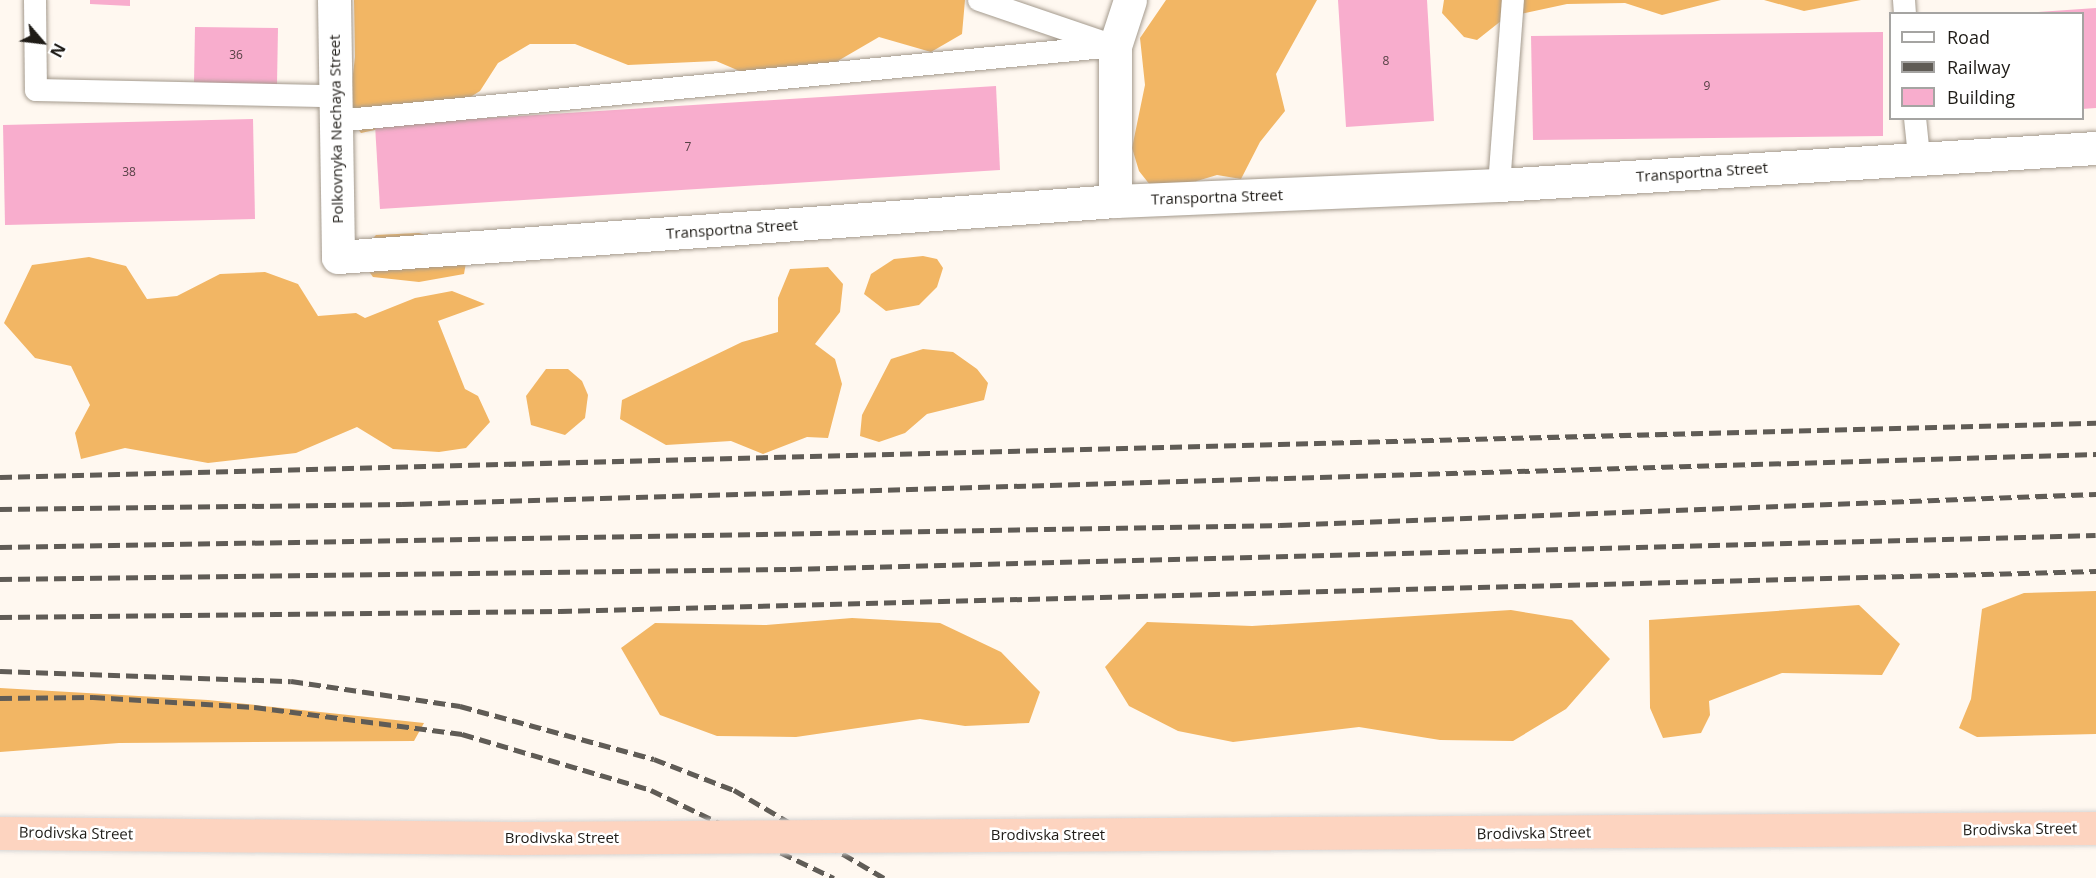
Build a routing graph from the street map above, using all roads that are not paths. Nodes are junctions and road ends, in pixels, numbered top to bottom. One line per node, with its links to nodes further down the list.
1 (35, 0): 7 (lane)
2 (334, 0): 7 (street, Polkovnyka Nechaya Street)
3 (979, 0): 6 (lane)
4 (1130, 0): 6 (street)
5 (1513, 0): 11 (lane)
6 (1115, 46): 7 (lane); 12 (street)
7 (335, 109): 13 (street, Polkovnyka Nechaya Street)
8 (1915, 120): 10 (lane)
9 (2096, 148): 10 (street, Transportna Street)
10 (1919, 157): 11 (street, Transportna Street)
11 (1499, 185): 12 (street, Transportna Street)
12 (1115, 201): 13 (street, Transportna Street)
13 (338, 257)
14 (2096, 828): 15 (main road, Brodivska Street, bridge)
15 (0, 833)

